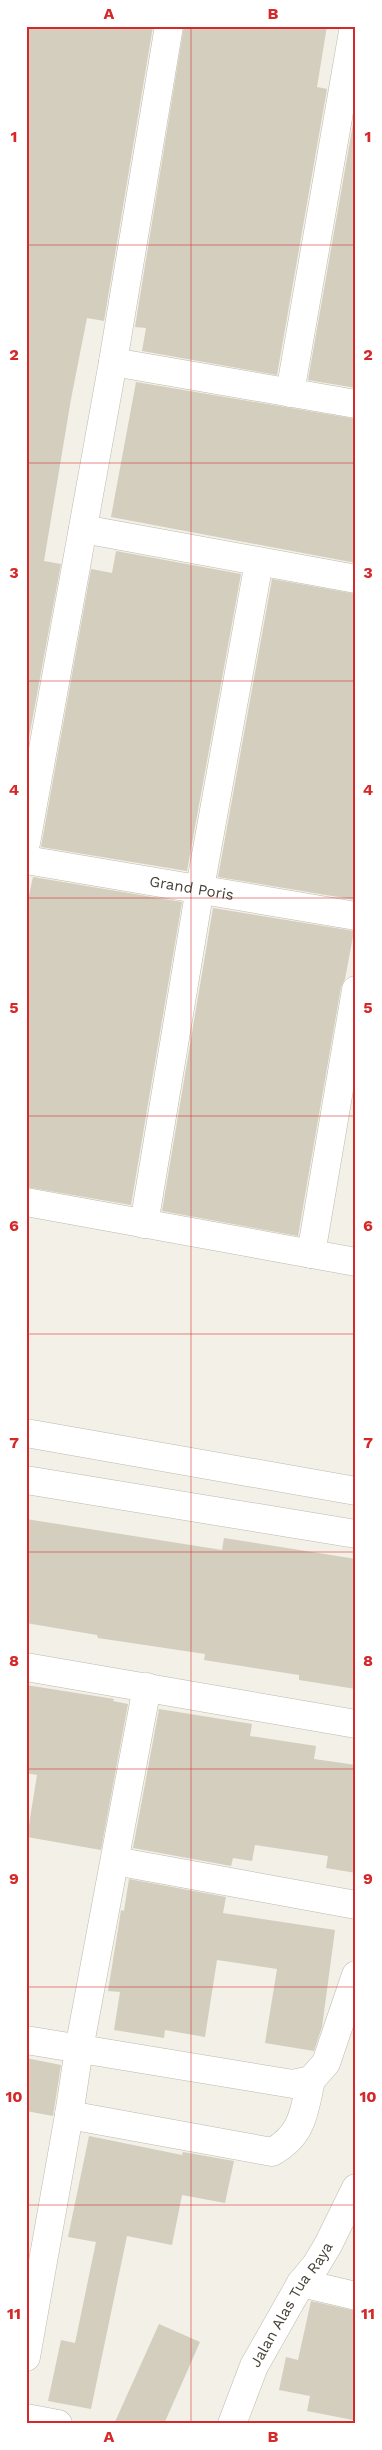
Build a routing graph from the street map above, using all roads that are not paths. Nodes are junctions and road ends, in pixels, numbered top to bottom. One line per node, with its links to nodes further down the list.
1 (169, 26): 3 (street)
2 (354, 26): 4 (street)
3 (113, 362): 4 (street); 6 (street)
4 (290, 393): 5 (street)
5 (356, 404)
6 (83, 529): 7 (street); 9 (street)
7 (259, 562): 8 (street); 11 (street)
8 (356, 579)
9 (26, 843)
10 (26, 860): 11 (street, Grand Poris)
11 (200, 888): 12 (street, Grand Poris); 15 (street)
12 (356, 916)
13 (356, 990): 16 (street)
14 (26, 1202): 15 (street)
15 (144, 1224): 16 (street)
16 (311, 1254): 17 (street)
17 (356, 1262)
18 (26, 1433): 20 (street)
19 (26, 1480): 21 (street)
20 (356, 1492)
21 (356, 1534)
22 (26, 1667): 23 (street)
23 (147, 1687): 24 (street); 25 (street)
24 (356, 1724)
25 (114, 1861): 26 (street); 29 (street)
26 (356, 1905)
27 (356, 1975): 30 (street)
28 (26, 2040): 29 (street)
29 (79, 2049): 30 (street); 31 (street)
30 (311, 2080): 31 (street)
31 (69, 2115): 35 (street)
32 (356, 2188): 33 (street, Jalan Alas Tua Raya)
33 (301, 2283): 34 (street); 38 (street, Jalan Alas Tua Raya)
34 (356, 2296)
35 (26, 2357)
36 (26, 2418): 37 (street)
37 (58, 2424)
38 (232, 2424)

